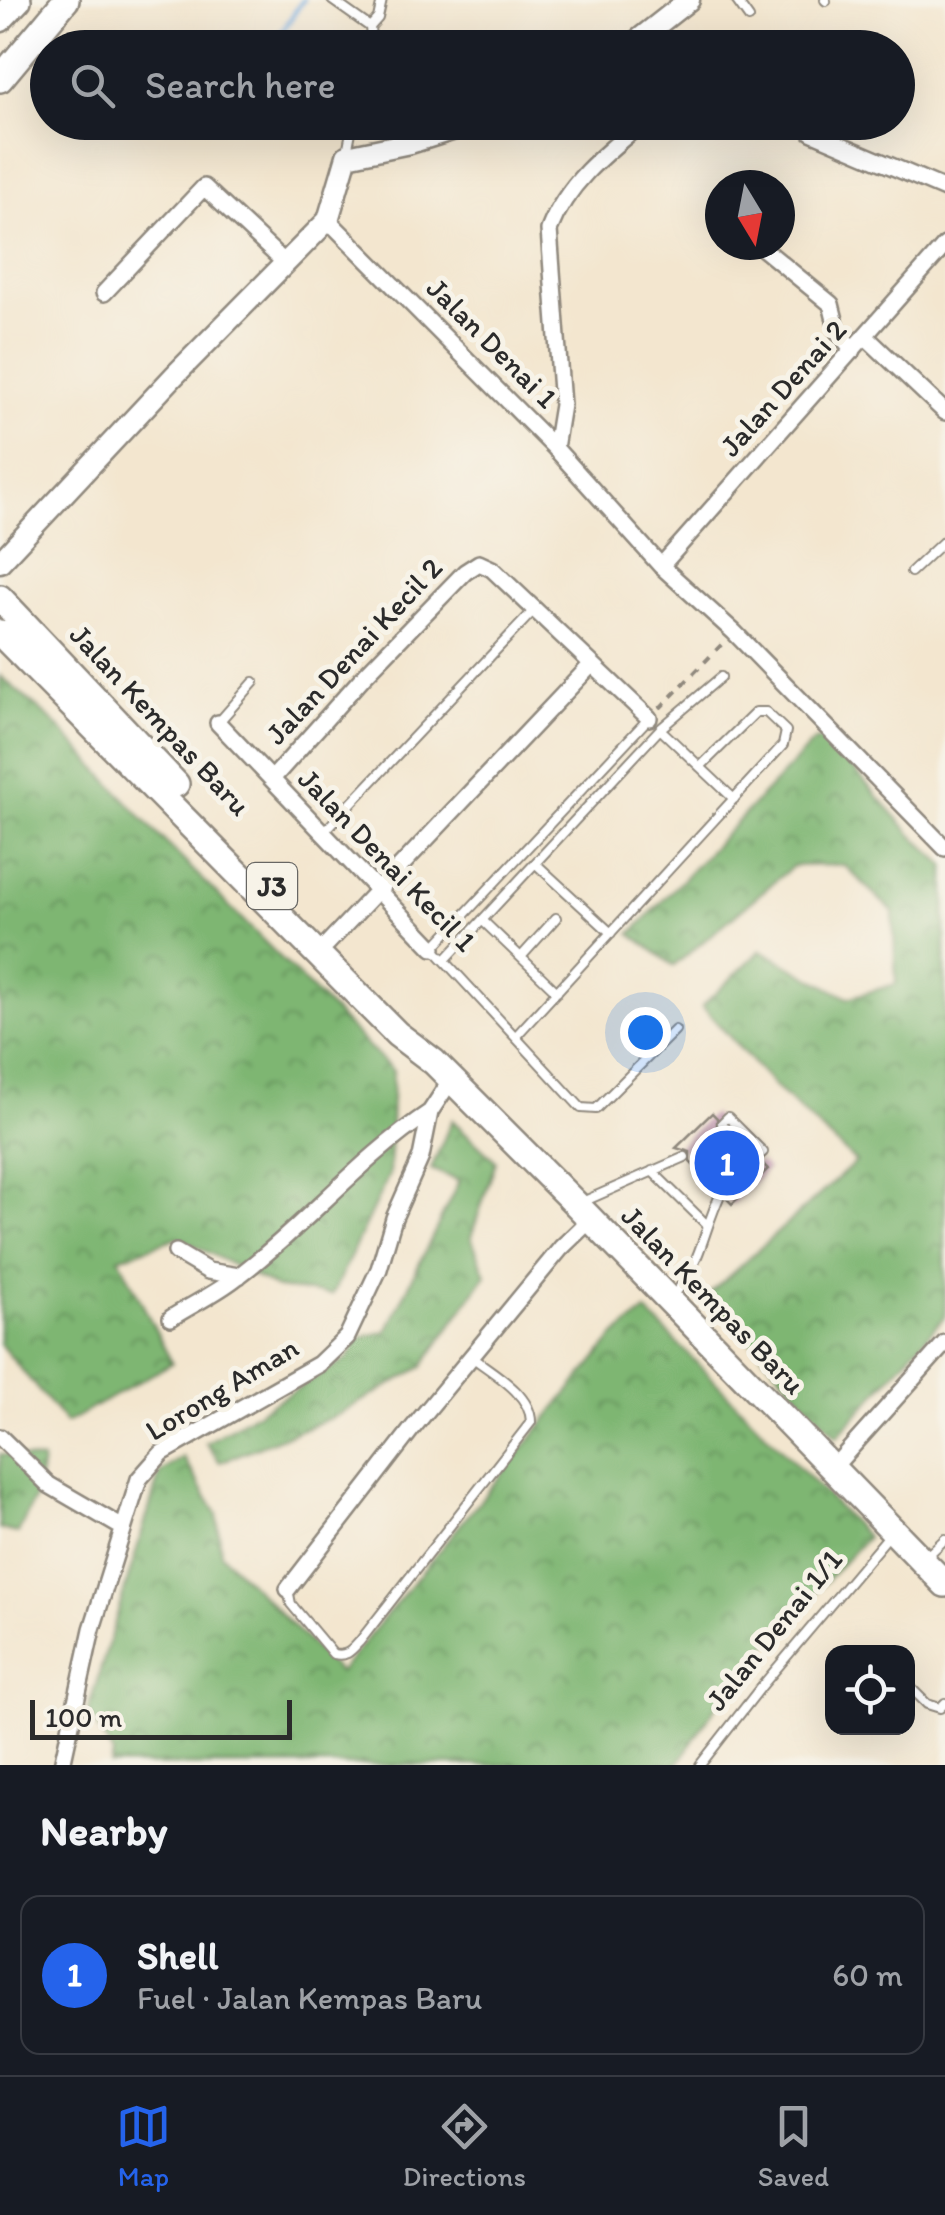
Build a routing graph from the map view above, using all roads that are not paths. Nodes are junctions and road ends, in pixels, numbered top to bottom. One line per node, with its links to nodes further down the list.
1 (18, 0): 8 (main road)
2 (66, 0): 10 (main road)
3 (332, 0): 9 (lane)
4 (382, 0): 9 (lane)
5 (690, 0): 12 (street)
6 (736, 0): 7 (lane)
7 (749, 18)
8 (0, 19)
9 (370, 27): 11 (lane)
10 (41, 30)
11 (370, 30)
12 (651, 30)
13 (30, 43): 14 (main road)
14 (0, 79)
15 (350, 140): 19 (lane)
16 (420, 140): 19 (street)
17 (623, 140): 29 (street)
18 (829, 140): 20 (street)
19 (347, 156): 21 (street)
20 (945, 190)
21 (328, 220): 24 (street); 29 (street, Jalan Denai 1)
22 (945, 245): 26 (street, Jalan Denai 2)
23 (777, 260): 27 (street)
24 (284, 262): 25 (street); 31 (street)
25 (104, 292)
26 (865, 336): 27 (street, Jalan Denai 2); 28 (street)
27 (853, 350): 32 (street, Jalan Denai 2)
28 (945, 412)
29 (555, 448): 32 (street, Jalan Denai 1)
30 (945, 540): 33 (lane)
31 (0, 562)
32 (661, 566): 46 (street, Jalan Denai 1)
33 (910, 572)
34 (0, 598): 52 (main road, Jalan Kempas Baru / J3)
35 (535, 609): 37 (street); 43 (street, Jalan Denai Kecil 2); 45 (lane)
36 (0, 632): 58 (main road, Jalan Kempas Baru / J3)
37 (592, 664): 41 (street); 48 (street)
38 (721, 677): 41 (lane)
39 (254, 682): 40 (lane)
40 (218, 723): 43 (street, Jalan Denai Kecil 1)
41 (655, 724): 42 (lane); 47 (lane); 53 (lane)
42 (700, 767): 44 (lane); 44 (lane)
43 (272, 779): 45 (street, Jalan Denai Kecil 1)
44 (734, 799): 51 (lane)
45 (323, 833): 48 (street, Jalan Denai Kecil 1)
46 (945, 848)
47 (535, 864): 50 (lane); 51 (lane)
48 (378, 892): 52 (street); 53 (street, Jalan Denai Kecil 1)
49 (556, 918): 54 (lane)
50 (482, 920): 53 (lane); 54 (lane)
51 (611, 933): 55 (lane)
52 (327, 944): 58 (main road, Jalan Kempas Baru / J3)
53 (439, 954): 57 (lane, Jalan Denai Kecil 1)
54 (521, 957): 55 (lane)
55 (556, 992): 57 (lane)
56 (675, 1030): 57 (lane, Jalan Denai Kecil 1)
57 (516, 1036)
58 (442, 1071): 59 (street, Lorong Aman); 65 (main road, Jalan Kempas Baru / J3)
59 (430, 1112): 68 (street); 75 (street, Lorong Aman)
60 (722, 1123): 62 (lane)
61 (685, 1157): 63 (lane)
62 (756, 1158)
63 (652, 1171): 65 (lane); 66 (lane)
64 (721, 1193): 66 (lane)
65 (583, 1212): 69 (main road, Jalan Kempas Baru / J3); 72 (street)
66 (706, 1224): 69 (lane)
67 (176, 1252): 68 (street)
68 (239, 1276): 70 (street)
69 (669, 1301): 74 (main road, Jalan Kempas Baru / J3)
70 (172, 1318)
71 (945, 1343): 74 (street)
72 (472, 1357): 80 (street); 80 (lane)
73 (0, 1437): 75 (street)
74 (832, 1470): 76 (main road, Jalan Kempas Baru / J3)
75 (123, 1528): 83 (street, Lorong Aman)
76 (892, 1532): 78 (main road, Jalan Kempas Baru / J3); 84 (lane, Jalan Denai 1/1)
77 (945, 1539): 78 (lane)
78 (922, 1561): 79 (main road, Jalan Kempas Baru / J3)
79 (945, 1584)
80 (288, 1589)
81 (915, 1692): 82 (lane)
82 (945, 1703)
83 (62, 1765)
84 (700, 1765)

